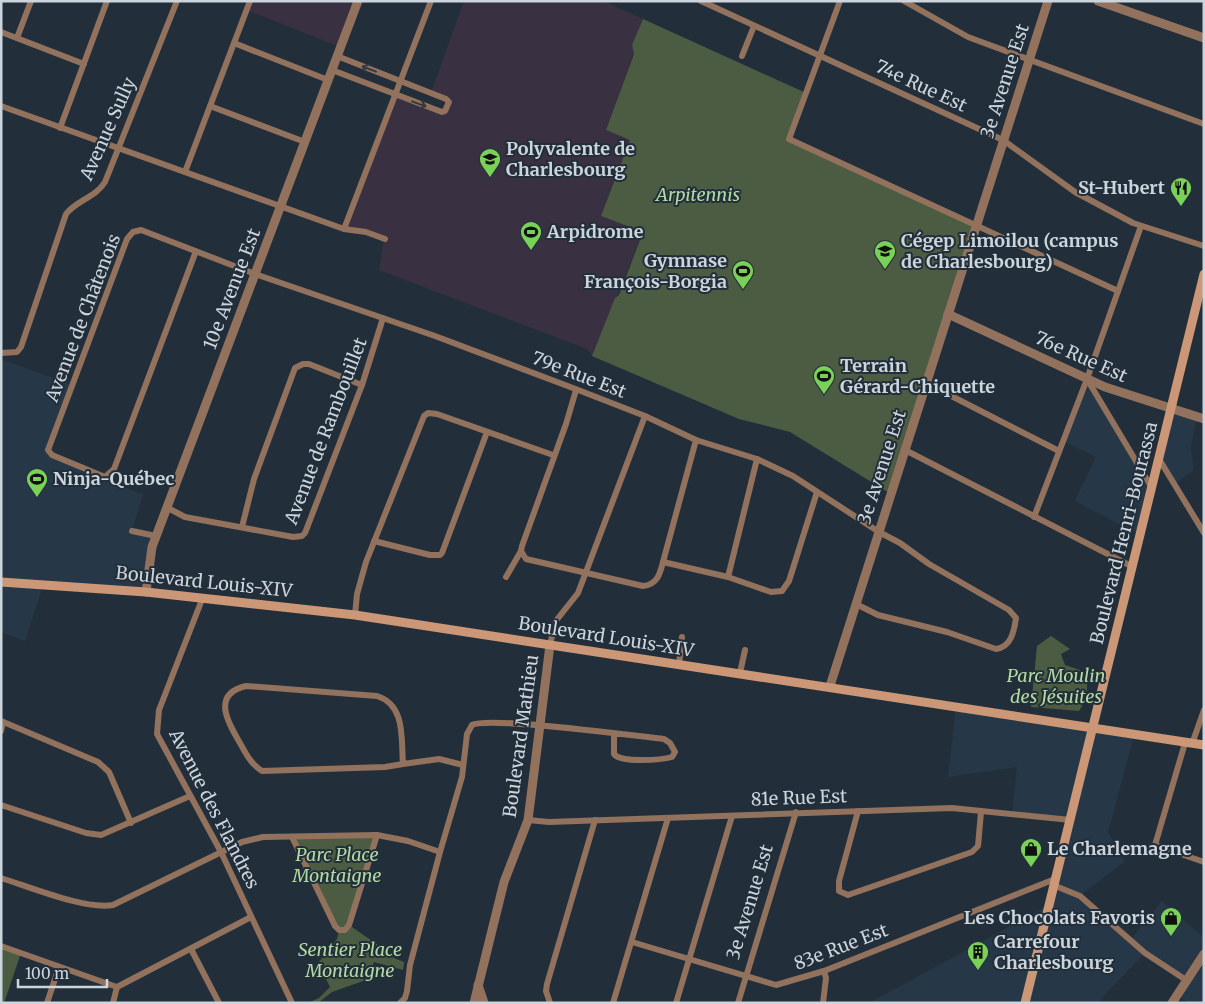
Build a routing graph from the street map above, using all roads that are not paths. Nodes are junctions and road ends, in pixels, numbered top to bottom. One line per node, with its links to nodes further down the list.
1 (31, 1): 14 (street)
2 (107, 1): 21 (street)
3 (177, 1): 32 (street, Avenue Sully)
4 (250, 1): 16 (street)
5 (358, 1): 17 (street, 10e Avenue Est)
6 (431, 1): 24 (street)
7 (701, 1): 12 (street, 74e Rue Est)
8 (840, 1): 19 (street)
9 (904, 1): 20 (street)
10 (1048, 1): 20 (street, 3e Avenue Est)
11 (1098, 1): 15 (street)
12 (754, 26): 18 (street); 19 (street, 74e Rue Est)
13 (1, 32): 14 (street)
14 (17, 38): 21 (street)
15 (1204, 38)
16 (234, 43): 23 (street); 27 (street)
17 (337, 56): 22 (street, 10e Avenue Est); 24 (street, one-way to 17)
18 (742, 56)
19 (819, 56): 30 (street, 74e Rue Est); 35 (street)
20 (1029, 58): 28 (street); 30 (street, 3e Avenue Est)
21 (84, 64): 29 (street)
22 (332, 70): 23 (street, 10e Avenue Est); 25 (street)
23 (328, 80): 31 (street, 10e Avenue Est)
24 (401, 81): 25 (street); 25 (street, one-way to 24)
25 (396, 95): 37 (street)
26 (1, 106): 29 (street)
27 (210, 106): 31 (street); 33 (street)
28 (1204, 124)
29 (60, 128): 32 (street)
30 (1003, 140): 35 (street, 3e Avenue Est); 36 (street, 74e Rue Est)
31 (305, 142): 34 (street, 10e Avenue Est)
32 (120, 149): 33 (street); 46 (street, Avenue Sully)
33 (185, 172): 34 (street)
34 (281, 204): 37 (street); 41 (street, 10e Avenue Est)
35 (976, 226): 43 (street); 44 (street, 3e Avenue Est)
36 (1141, 226): 39 (street, 74e Rue Est); 43 (street)
37 (344, 229): 38 (street)
38 (385, 239)
39 (1204, 246)
40 (196, 251): 40 (street, Avenue de Châtenois); 41 (street, Avenue de Châtenois)
41 (255, 274): 45 (street, 79e Rue Est); 63 (street, 10e Avenue Est)
42 (1204, 274): 51 (main road, Boulevard Henri-Bourassa)
43 (1118, 291): 47 (street)
44 (948, 314): 47 (street, 76e Rue Est); 48 (street, 3e Avenue Est)
45 (384, 318): 49 (street, Avenue de Rambouillet); 50 (street, 79e Rue Est)
46 (1, 354)
47 (1087, 379): 51 (street, 76e Rue Est); 57 (street); 61 (street)
48 (926, 382): 56 (street, 3e Avenue Est); 57 (street)
49 (362, 385): 65 (street, Avenue de Rambouillet); 65 (street)
50 (576, 390): 52 (street, 79e Rue Est); 58 (street)
51 (1171, 410): 53 (street, 76e Rue Est); 60 (main road, Boulevard Henri-Bourassa)
52 (645, 416): 55 (street, 79e Rue Est); 74 (street, Boulevard Mathieu)
53 (1204, 419)
54 (487, 432): 58 (street); 70 (street); 70 (street)
55 (696, 440): 59 (street, 79e Rue Est); 72 (street)
56 (905, 450): 64 (street); 67 (street, 3e Avenue Est)
57 (1059, 451): 64 (street)
58 (553, 455): 71 (street)
59 (757, 459): 62 (street, 79e Rue Est); 76 (street)
60 (1159, 459): 61 (main road, Boulevard Henri-Bourassa); 68 (street)
61 (1152, 488): 73 (main road, Boulevard Henri-Bourassa)
62 (817, 492): 67 (street, 79e Rue Est); 76 (street)
63 (168, 508): 65 (street, Avenue de Rambouillet); 69 (street, 10e Avenue Est)
64 (1034, 517): 73 (street)
65 (242, 527)
66 (132, 531): 69 (street)
67 (879, 532): 80 (street, 3e Avenue Est); 80 (street, 79e Rue Est)
68 (1204, 532)
69 (156, 536): 78 (street, 10e Avenue Est)
70 (374, 541): 81 (street)
71 (521, 552): 74 (street); 75 (street)
72 (663, 562): 74 (street); 76 (street)
73 (1133, 567): 91 (main road, Boulevard Henri-Bourassa)
74 (586, 574): 83 (street, Boulevard Mathieu)
75 (506, 577)
76 (728, 577)
77 (1, 582): 78 (main road, Boulevard Louis-XIV)
78 (146, 592): 79 (main road, Boulevard Louis-XIV)
79 (203, 597): 81 (main road, Boulevard Louis-XIV); 98 (street, Avenue des Flandres)
80 (856, 604): 87 (street, 3e Avenue Est)
81 (355, 615): 83 (main road, Boulevard Louis-XIV)
82 (682, 637): 85 (street)
83 (550, 645): 85 (main road, Boulevard Louis-XIV); 90 (street, Boulevard Mathieu)
84 (745, 650): 86 (street)
85 (679, 665): 86 (main road, Boulevard Louis-XIV)
86 (740, 673): 87 (main road, Boulevard Louis-XIV)
87 (830, 686): 91 (main road, Boulevard Louis-XIV)
88 (1204, 710): 94 (street)
89 (2, 721): 92 (street); 108 (street)
90 (541, 727): 93 (street); 97 (street); 105 (street, Boulevard Mathieu)
91 (1093, 728): 94 (main road, Boulevard Louis-XIV); 107 (main road, Boulevard Henri-Bourassa)
92 (1, 731)
93 (614, 734): 93 (street)
94 (1188, 744): 95 (main road, Boulevard Louis-XIV); 113 (street)
95 (1204, 745)
96 (403, 764): 96 (street); 97 (street)
97 (463, 765): 112 (street)
98 (190, 796): 108 (street); 111 (street, Avenue des Flandres)
99 (1, 805): 108 (street)
100 (796, 812): 101 (street, 81e Rue Est); 103 (street, 81e Rue Est); 124 (street, 3e Avenue Est)
101 (858, 812): 102 (street, 81e Rue Est); 102 (street)
102 (981, 812): 107 (street, 81e Rue Est)
103 (732, 816): 104 (street, 81e Rue Est); 121 (street)
104 (668, 818): 106 (street, 81e Rue Est); 117 (street)
105 (528, 820): 106 (street, 81e Rue Est); 126 (street, Boulevard Mathieu)
106 (595, 820): 135 (street)
107 (1071, 820): 115 (main road, Boulevard Henri-Bourassa)
108 (131, 823)
109 (378, 835): 110 (street); 110 (street); 112 (street)
110 (292, 837): 111 (street)
111 (221, 852): 114 (street); 116 (street, Avenue des Flandres)
112 (440, 852): 132 (street)
113 (1204, 862)
114 (1, 878)
115 (1054, 882): 123 (street, 83e Rue Est); 125 (street); 140 (main road, Boulevard Henri-Bourassa)
116 (251, 917): 119 (street); 131 (street, Avenue des Flandres)
117 (632, 942): 121 (street, 83e Rue Est); 136 (street)
118 (1, 946): 122 (street)
119 (191, 949): 127 (street); 130 (street)
120 (1204, 954): 125 (street)
121 (690, 959): 124 (street, 83e Rue Est); 137 (street)
122 (59, 967): 127 (street); 128 (street)
123 (824, 971): 124 (street, 83e Rue Est); 139 (street)
124 (745, 975): 138 (street, 3e Avenue Est)
125 (1186, 980): 141 (street)
126 (478, 985): 133 (street, Boulevard Mathieu); 134 (street)
127 (118, 987): 129 (street)
128 (47, 1003)
129 (113, 1003)
130 (219, 1003)
131 (292, 1003)
132 (400, 1003)
133 (474, 1003)
134 (484, 1003)
135 (550, 1003)
136 (613, 1003)
137 (676, 1003)
138 (738, 1003)
139 (823, 1003)
140 (1025, 1003)
141 (1172, 1003)

